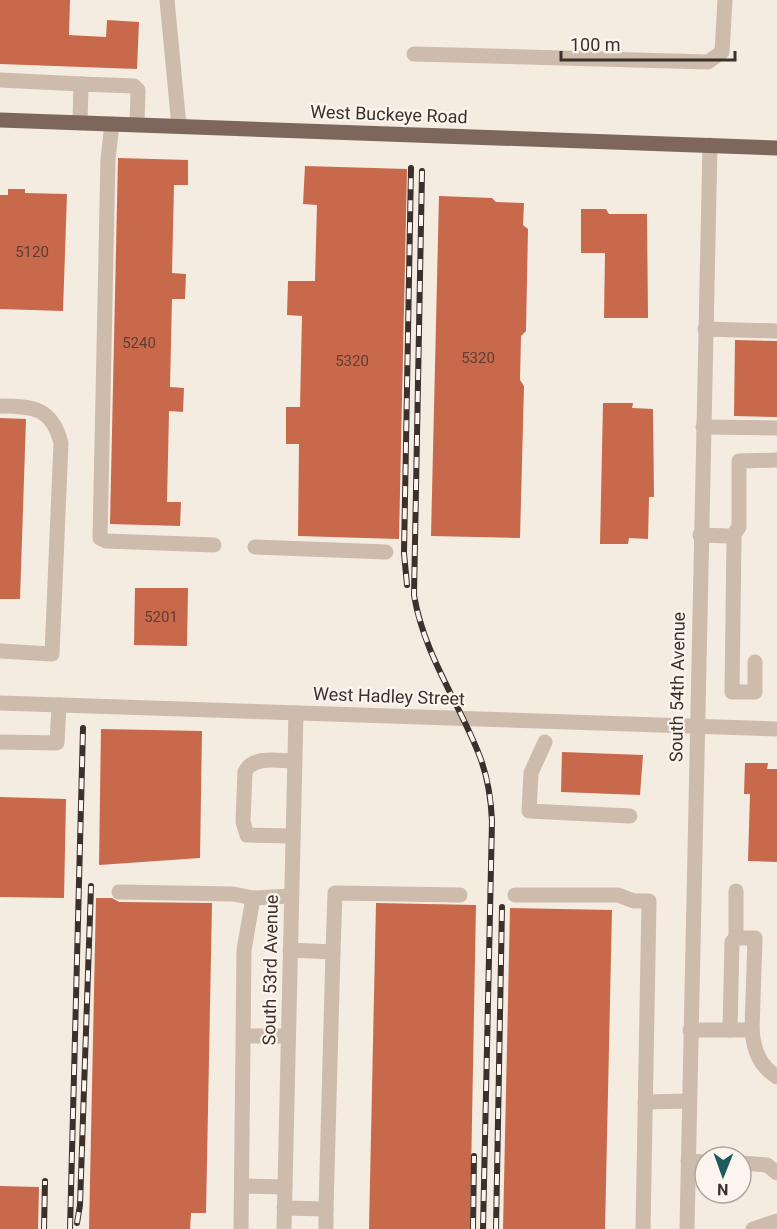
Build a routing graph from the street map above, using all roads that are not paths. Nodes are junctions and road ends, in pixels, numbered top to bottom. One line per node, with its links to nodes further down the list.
1 (168, 0): 10 (street)
2 (725, 0): 3 (street)
3 (414, 54)
4 (0, 80): 5 (street)
5 (81, 84): 7 (street); 9 (street)
6 (0, 120): 7 (main road, West Buckeye Road)
7 (80, 123): 8 (main road, West Buckeye Road)
8 (112, 124): 9 (main road, West Buckeye Road); 21 (street)
9 (137, 125): 10 (main road, West Buckeye Road)
10 (179, 126): 11 (main road, West Buckeye Road)
11 (710, 145): 12 (main road, West Buckeye Road); 13 (street, South 54th Avenue)
12 (777, 148)
13 (705, 329): 14 (street); 16 (street, South 54th Avenue)
14 (777, 331)
15 (0, 406): 24 (street)
16 (703, 427): 17 (street); 19 (street, South 54th Avenue)
17 (777, 428)
18 (777, 460): 20 (street)
19 (700, 535): 20 (street); 29 (street, South 54th Avenue)
20 (732, 537): 25 (street)
21 (214, 545)
22 (255, 547): 23 (street)
23 (386, 552)
24 (0, 651)
25 (755, 662)
26 (0, 703): 27 (street, West Hadley Street)
27 (59, 705): 28 (street, West Hadley Street); 31 (street)
28 (296, 713): 29 (street, West Hadley Street); 33 (street, South 53rd Avenue)
29 (696, 726): 30 (street, West Hadley Street); 45 (street, South 54th Avenue)
30 (777, 729)
31 (0, 742)
32 (545, 742): 34 (street)
33 (294, 761): 35 (street, South 53rd Avenue); 35 (street)
34 (630, 816)
35 (293, 836): 40 (street, South 53rd Avenue)
36 (736, 891): 42 (street)
37 (118, 892): 41 (street)
38 (460, 895): 44 (street)
39 (515, 895): 52 (street)
40 (291, 896): 41 (street); 43 (street, South 53rd Avenue)
41 (253, 898): 48 (street)
42 (736, 938): 46 (street); 47 (street)
43 (290, 950): 44 (street); 49 (street, South 53rd Avenue)
44 (333, 951): 60 (street)
45 (690, 1030): 46 (street); 51 (street, South 54th Avenue)
46 (730, 1030): 47 (street)
47 (753, 1030): 50 (street)
48 (244, 1036): 49 (street); 57 (street)
49 (288, 1036): 58 (street, South 53rd Avenue)
50 (777, 1077)
51 (689, 1101): 52 (street); 53 (street, South 54th Avenue)
52 (645, 1102): 65 (street)
53 (688, 1161): 54 (street); 66 (street, South 54th Avenue)
54 (693, 1161)
55 (753, 1164): 56 (street)
56 (777, 1173)
57 (242, 1186): 58 (street); 62 (street)
58 (285, 1187): 59 (street, South 53rd Avenue)
59 (284, 1208): 60 (street); 63 (street, South 53rd Avenue)
60 (326, 1209): 64 (street)
61 (777, 1221): 67 (street)
62 (241, 1229)
63 (284, 1229)
64 (326, 1229)
65 (643, 1229)
66 (687, 1229)
67 (753, 1229)

